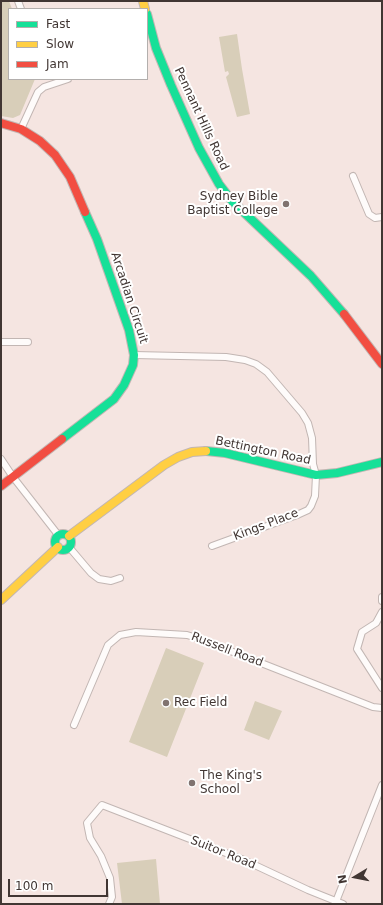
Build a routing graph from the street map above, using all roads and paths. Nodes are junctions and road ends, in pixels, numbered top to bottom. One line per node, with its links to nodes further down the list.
1 (148, 19): 12 (main road, Pennant Hills Road)
2 (46, 80): 4 (street)
3 (65, 80): 4 (street)
4 (48, 86): 6 (street)
5 (1, 124): 6 (main road, Arcadian Circuit)
6 (21, 129): 11 (main road, Arcadian Circuit)
7 (352, 176): 8 (street)
8 (382, 217)
9 (1, 342): 10 (street)
10 (28, 342)
11 (134, 355): 15 (street, Kings Place); 16 (main road, Arcadian Circuit)
12 (382, 364)
13 (1, 459): 16 (street)
14 (382, 462): 15 (main road, Bettington Road)
15 (316, 475): 19 (main road, Bettington Road); 20 (street, Kings Place)
16 (13, 477): 17 (main road, Arcadian Circuit); 18 (street)
17 (1, 486)
18 (59, 536): 19 (main road); 21 (main road)
19 (69, 536): 22 (main road)
20 (212, 546)
21 (58, 547): 22 (main road); 25 (main road)
22 (69, 547): 23 (street)
23 (120, 578)
24 (382, 597): 26 (street)
25 (1, 600)
26 (382, 601)
27 (382, 612): 28 (street)
28 (382, 688)
29 (382, 708): 30 (street, Russell Road)
30 (74, 725)
31 (382, 785): 32 (street)
32 (335, 903): 33 (street, Suitor Road); 34 (street, Suitor Road)
33 (109, 904)
34 (343, 904)

